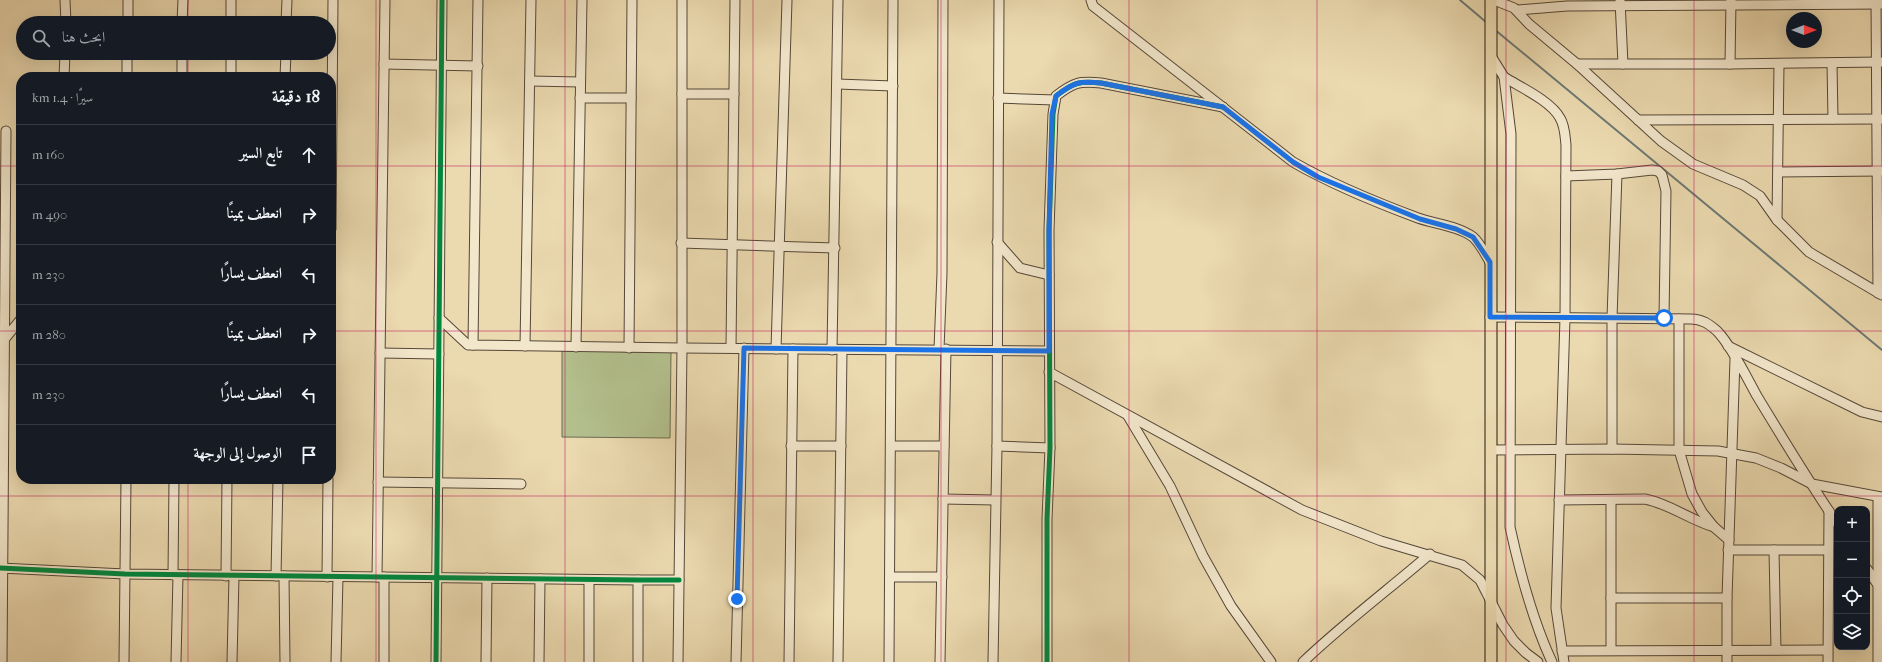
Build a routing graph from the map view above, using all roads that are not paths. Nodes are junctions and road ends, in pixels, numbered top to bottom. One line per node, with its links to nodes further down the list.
1 (65, 0): 29 (street)
2 (128, 0): 30 (street)
3 (183, 0): 31 (street)
4 (231, 0): 32 (street)
5 (287, 0): 33 (street)
6 (334, 0): 34 (street)
7 (385, 0): 44 (street)
8 (442, 0): 49 (street)
9 (478, 0): 50 (street)
10 (531, 0): 58 (street)
11 (582, 0): 59 (street)
12 (632, 0): 65 (street)
13 (682, 0): 62 (street)
14 (735, 0): 63 (street)
15 (787, 0): 83 (street)
16 (838, 0): 60 (street)
17 (893, 0): 61 (street)
18 (943, 0): 108 (street)
19 (999, 0): 66 (street)
20 (1091, 0): 68 (street)
21 (1492, 0): 28 (street); 35 (main road)
22 (1730, 2): 23 (street); 26 (street); 47 (street)
23 (1778, 2): 24 (street)
24 (1830, 2): 27 (street)
25 (1567, 3): 26 (street); 28 (street)
26 (1620, 3): 46 (street)
27 (1878, 3): 43 (street)
28 (1518, 10): 45 (street)
29 (66, 16)
30 (128, 16)
31 (182, 16)
32 (231, 16)
33 (286, 16)
34 (334, 16)
35 (1491, 56): 57 (street); 85 (main road)
36 (65, 60): 51 (street)
37 (127, 60): 52 (street)
38 (182, 60): 53 (street)
39 (231, 60): 54 (street)
40 (286, 60): 55 (street)
41 (333, 60): 56 (street)
42 (1832, 63): 43 (street); 48 (street); 70 (street)
43 (1879, 63): 71 (street)
44 (384, 64): 49 (street); 113 (street)
45 (1577, 64): 46 (street); 72 (street)
46 (1623, 64): 47 (street)
47 (1730, 64): 48 (street)
48 (1779, 64): 69 (street)
49 (441, 65): 50 (street); 89 (street)
50 (478, 66): 97 (street)
51 (64, 72)
52 (127, 72)
53 (182, 72)
54 (231, 72)
55 (285, 72)
56 (333, 72)
57 (1504, 77): 77 (street); 90 (street)
58 (530, 81): 59 (street); 98 (street)
59 (580, 82): 64 (street)
60 (837, 84): 61 (street); 84 (street)
61 (893, 86): 107 (street)
62 (682, 94): 63 (street); 81 (street)
63 (734, 94): 82 (street)
64 (580, 98): 65 (street); 100 (street)
65 (631, 98): 101 (street)
66 (998, 98): 67 (street); 80 (street)
67 (1055, 100): 68 (street); 86 (street)
68 (1223, 107): 85 (street)
69 (1779, 119): 70 (street); 72 (street); 75 (street)
70 (1833, 119): 71 (street)
71 (1880, 119): 74 (street)
72 (1638, 120): 78 (street)
73 (6, 131): 79 (street)
74 (1880, 170): 75 (street); 87 (street)
75 (1778, 172): 78 (street)
76 (1617, 174): 77 (street); 92 (street); 93 (street)
77 (1566, 176): 91 (street)
78 (1778, 220): 87 (street)
79 (2, 235): 96 (street)
80 (997, 242): 86 (street); 109 (street)
81 (681, 243): 82 (street); 102 (street)
82 (732, 245): 83 (street); 103 (street)
83 (779, 246): 84 (street); 105 (street)
84 (835, 248): 110 (street)
85 (1490, 262): 88 (main road)
86 (1049, 275): 112 (street)
87 (1880, 294)
88 (1490, 317): 90 (street); 127 (main road)
89 (439, 318): 97 (street); 114 (street)
90 (1511, 318): 91 (street); 128 (street)
91 (1565, 318): 92 (street); 129 (street)
92 (1612, 318): 93 (street); 126 (street)
93 (1664, 318): 94 (street)
94 (1679, 318): 99 (street); 130 (street)
95 (16, 325): 96 (street)
96 (2, 341): 119 (street)
97 (474, 345): 98 (street)
98 (525, 346): 100 (street)
99 (1728, 346): 115 (street); 118 (street)
100 (576, 347): 101 (street)
101 (629, 348): 102 (street)
102 (682, 348): 103 (street); 170 (street)
103 (731, 348): 104 (street)
104 (744, 348): 105 (street); 193 (street)
105 (776, 349): 106 (street)
106 (793, 349): 110 (street); 120 (street)
107 (891, 349): 108 (street); 111 (street); 122 (street)
108 (943, 349): 109 (street); 123 (street)
109 (996, 349): 112 (street); 124 (street)
110 (832, 350): 111 (street)
111 (842, 350): 121 (street)
112 (1049, 351): 116 (street)
113 (380, 353): 114 (street); 132 (street)
114 (439, 354): 133 (street)
115 (1735, 359): 131 (street); 140 (street)
116 (1049, 372): 117 (street); 125 (street)
117 (1128, 415): 153 (street); 200 (street)
118 (1882, 417)
119 (2, 435): 154 (street)
120 (790, 446): 121 (street); 194 (street)
121 (841, 446): 195 (street)
122 (891, 446): 123 (street); 163 (street)
123 (944, 446): 142 (street)
124 (997, 446): 125 (street); 143 (street)
125 (1050, 448): 199 (street)
126 (1612, 449): 129 (street); 130 (street)
127 (1491, 450): 128 (street); 174 (main road)
128 (1510, 450): 129 (street); 204 (street)
129 (1561, 450): 144 (street)
130 (1679, 450): 131 (street); 148 (street)
131 (1733, 453): 140 (street); 149 (street)
132 (378, 482): 133 (street); 162 (street)
133 (438, 483): 139 (street); 164 (street)
134 (126, 484): 156 (street)
135 (174, 484): 157 (street)
136 (227, 484): 158 (street)
137 (278, 484): 159 (street)
138 (328, 484): 160 (street)
139 (521, 484)
140 (1812, 484): 141 (street); 146 (street)
141 (1880, 497): 171 (street)
142 (943, 499): 143 (street); 166 (street)
143 (995, 500): 198 (street)
144 (1559, 500): 145 (street); 179 (street)
145 (1611, 500): 148 (street); 172 (street)
146 (1829, 511): 147 (street); 152 (street)
147 (1834, 519)
148 (1714, 527): 149 (street)
149 (1729, 540): 150 (street)
150 (1728, 550): 151 (street); 173 (street)
151 (1774, 550): 152 (street); 177 (street)
152 (1828, 550): 178 (street)
153 (1430, 554): 174 (street); 201 (street)
154 (1, 568): 156 (street); 180 (street)
155 (1870, 573): 171 (street)
156 (125, 574): 157 (street); 181 (street)
157 (175, 575): 158 (street); 182 (street)
158 (230, 576): 159 (street); 183 (street)
159 (280, 576): 160 (street); 184 (street)
160 (327, 577): 161 (street)
161 (338, 577): 162 (street); 185 (street)
162 (381, 577): 164 (street); 186 (street)
163 (890, 577): 166 (street); 196 (street)
164 (437, 578): 165 (street); 187 (street)
165 (487, 578): 167 (street); 188 (street)
166 (942, 578): 197 (street)
167 (540, 579): 168 (street); 189 (street)
168 (589, 580): 169 (street); 190 (street)
169 (638, 580): 170 (street); 191 (street)
170 (679, 580): 192 (street)
171 (1880, 588): 208 (street)
172 (1611, 598): 173 (street); 176 (street)
173 (1727, 598): 175 (street)
174 (1491, 603): 202 (main road); 203 (street)
175 (1727, 649): 176 (street); 177 (street); 206 (street)
176 (1611, 650): 179 (street)
177 (1776, 650): 178 (street)
178 (1828, 650): 207 (street)
179 (1562, 651): 205 (street)
180 (2, 662)
181 (124, 662)
182 (176, 662)
183 (232, 662)
184 (285, 662)
185 (336, 662)
186 (384, 662)
187 (436, 662)
188 (486, 662)
189 (539, 662)
190 (589, 662)
191 (638, 662)
192 (678, 662)
193 (736, 662)
194 (789, 662)
195 (838, 662)
196 (889, 662)
197 (940, 662)
198 (993, 662)
199 (1047, 662)
200 (1271, 662)
201 (1303, 662)
202 (1491, 662)
203 (1538, 662)
204 (1552, 662)
205 (1564, 662)
206 (1727, 662)
207 (1828, 662)
208 (1878, 662)

